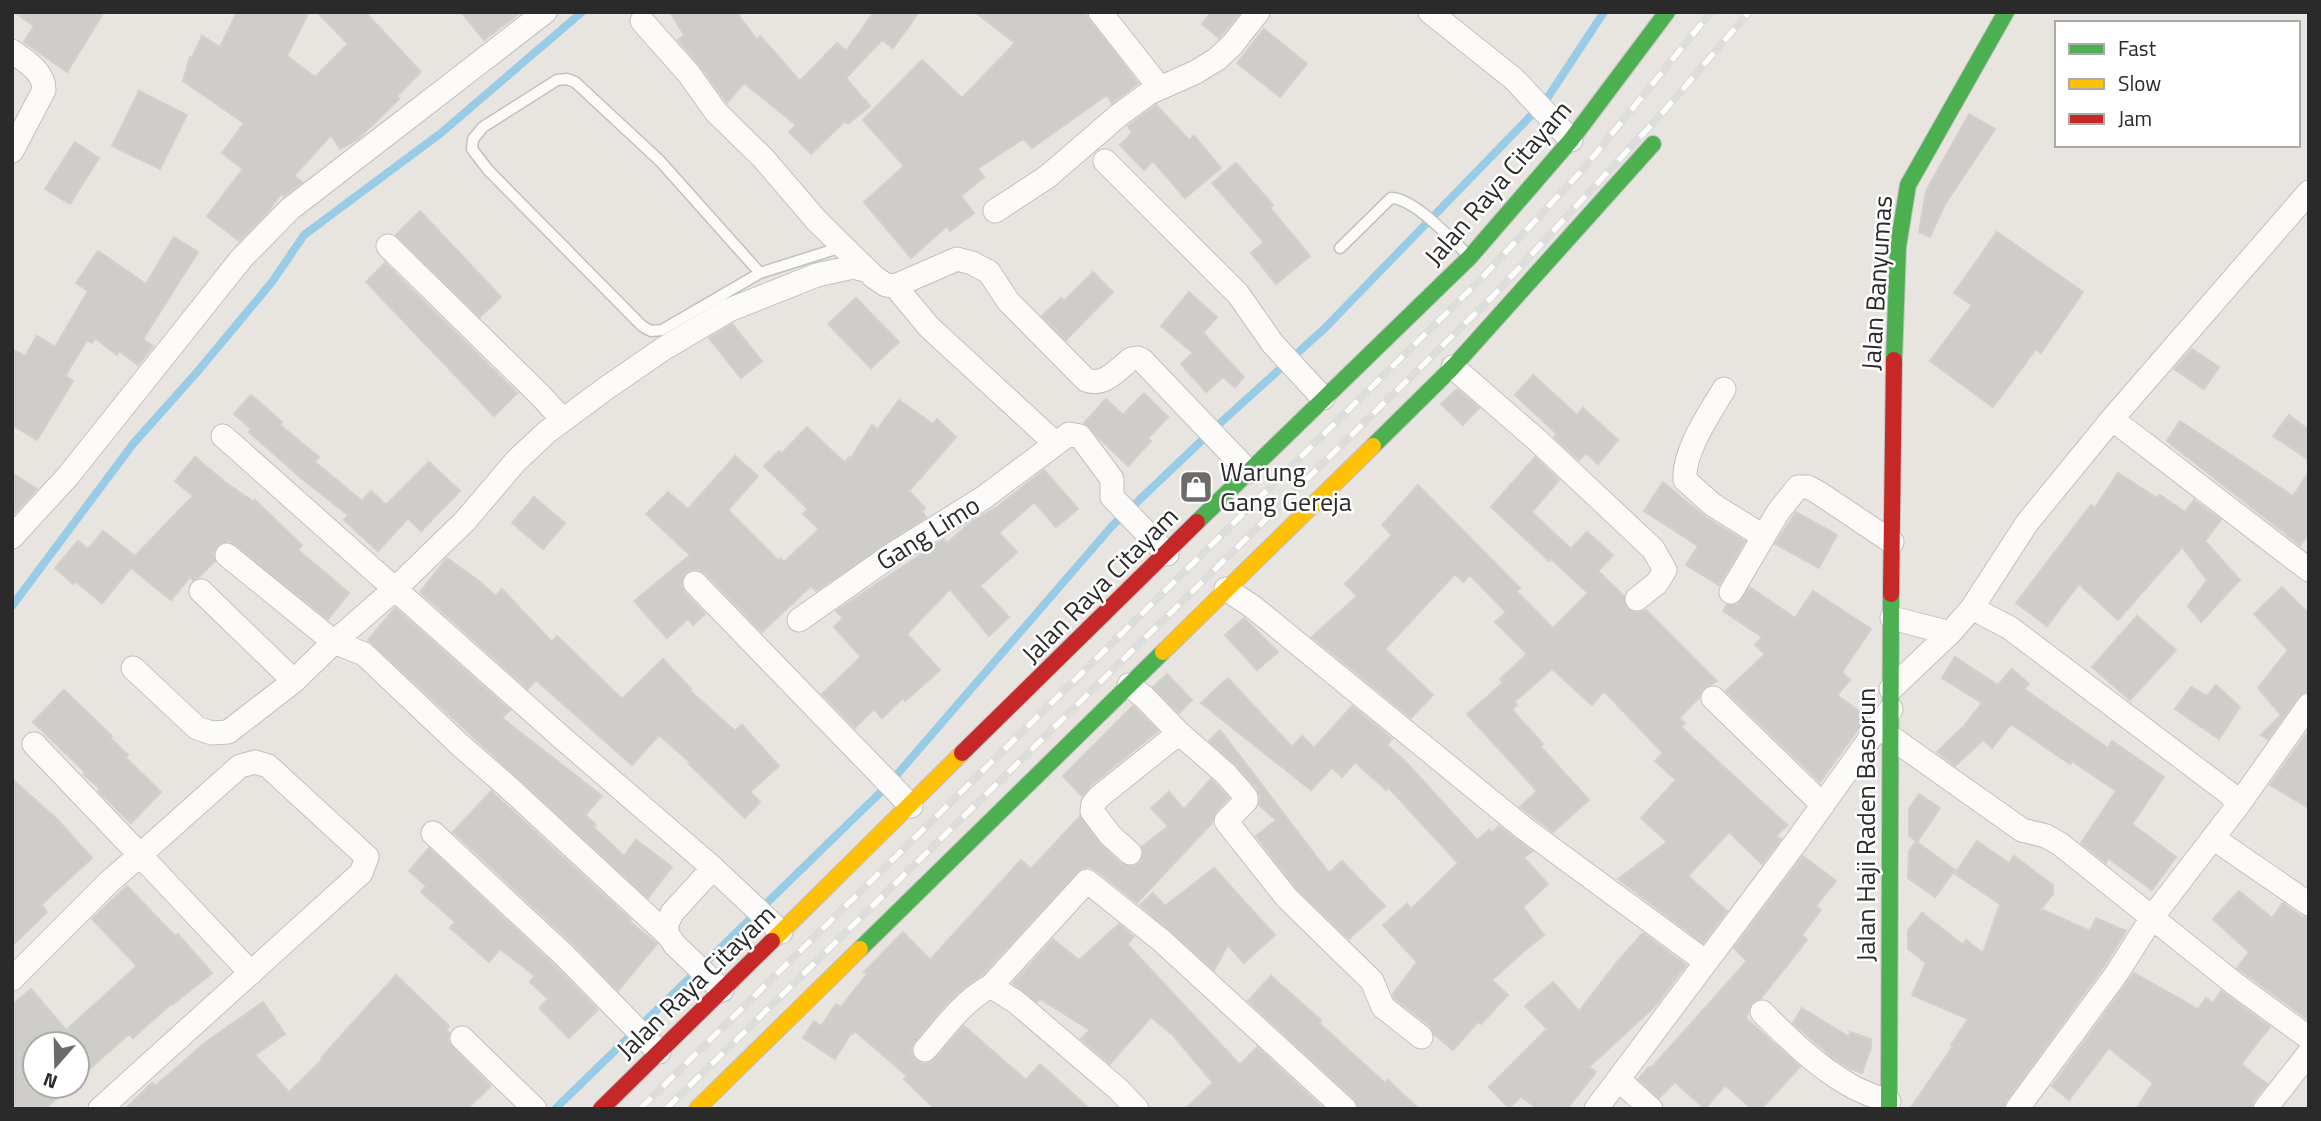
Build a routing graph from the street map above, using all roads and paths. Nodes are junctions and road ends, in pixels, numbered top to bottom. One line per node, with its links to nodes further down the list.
1 (545, 12): 32 (street)
2 (1100, 12): 9 (street)
3 (1258, 12): 9 (street)
4 (1430, 12): 10 (street)
5 (1667, 12): 10 (street, Jalan Raya Citayam)
6 (2006, 12): 33 (street, Jalan Banyumas)
7 (642, 20): 17 (street)
8 (12, 51): 12 (street)
9 (1160, 88): 15 (street)
10 (1571, 141): 19 (street, Jalan Raya Citayam)
11 (1653, 144): 23 (street)
12 (12, 151)
13 (1105, 161): 25 (street)
14 (2309, 192): 26 (street)
15 (995, 211)
16 (388, 246): 27 (street)
17 (844, 246): 20 (street); 21 (lane)
18 (1340, 248): 19 (lane)
19 (1470, 257): 25 (street, Jalan Raya Citayam)
20 (868, 271): 22 (street); 27 (street)
21 (760, 273): 21 (lane)
22 (895, 286): 29 (street); 30 (street)
23 (1453, 367): 39 (street); 42 (street)
24 (1724, 389): 31 (street)
25 (1317, 391): 30 (street, Jalan Raya Citayam)
26 (2112, 419): 36 (street); 43 (street)
27 (563, 420): 38 (street)
28 (223, 436): 38 (street)
29 (1055, 443): 34 (street); 45 (street, Gang Limo)
30 (1249, 472): 34 (street, Jalan Raya Citayam)
31 (1763, 536): 33 (street); 41 (street)
32 (12, 537)
33 (1892, 542): 44 (street, Jalan Haji Raden Basorun)
34 (1167, 554): 58 (street, Jalan Raya Citayam)
35 (227, 555): 47 (street)
36 (2309, 570)
37 (695, 583): 58 (street)
38 (395, 589): 47 (street); 64 (street)
39 (1226, 589): 50 (street); 69 (street)
40 (201, 591): 49 (street)
41 (1731, 592)
42 (1637, 599)
43 (1972, 608): 46 (street); 59 (street)
44 (1892, 618): 46 (street); 52 (street, Jalan Haji Raden Basorun)
45 (799, 620)
46 (1950, 633): 52 (street)
47 (334, 642): 49 (street); 68 (street)
48 (132, 668): 49 (street)
49 (294, 681)
50 (1129, 685): 54 (street); 86 (street)
51 (1713, 698): 57 (street)
52 (1891, 699): 55 (street, Jalan Haji Raden Basorun); 57 (street)
53 (2309, 705): 59 (street)
54 (1179, 733): 62 (street); 75 (street)
55 (1892, 738): 66 (street); 83 (street, Jalan Haji Raden Basorun)
56 (34, 744): 63 (street)
57 (1823, 805): 69 (street)
58 (911, 806): 67 (street, Jalan Raya Citayam)
59 (2236, 808): 61 (street)
60 (433, 833): 78 (street)
61 (2213, 838): 65 (street); 66 (street)
62 (1130, 853)
63 (140, 855): 70 (street); 70 (street); 71 (street)
64 (720, 875): 67 (street); 68 (street)
65 (2309, 904)
66 (2154, 916): 77 (street); 91 (street)
67 (773, 925): 72 (street, Jalan Raya Citayam)
68 (668, 935): 72 (street)
69 (1706, 962): 81 (street)
70 (251, 973): 84 (street)
71 (12, 979)
72 (717, 986): 78 (street, Jalan Raya Citayam)
73 (991, 986): 79 (street); 87 (street); 88 (street)
74 (1762, 1013): 83 (street)
75 (1421, 1037)
76 (461, 1038): 82 (street)
77 (2309, 1038)
78 (655, 1048): 85 (street, Jalan Raya Citayam)
79 (925, 1050)
80 (2309, 1053): 92 (street)
81 (1619, 1080): 89 (street); 90 (street)
82 (530, 1104)
83 (1889, 1105)
84 (100, 1109)
85 (601, 1109)
86 (697, 1109)
87 (1137, 1109)
88 (1345, 1109)
89 (1596, 1109)
90 (1651, 1109)
91 (2017, 1109)
92 (2265, 1109)

